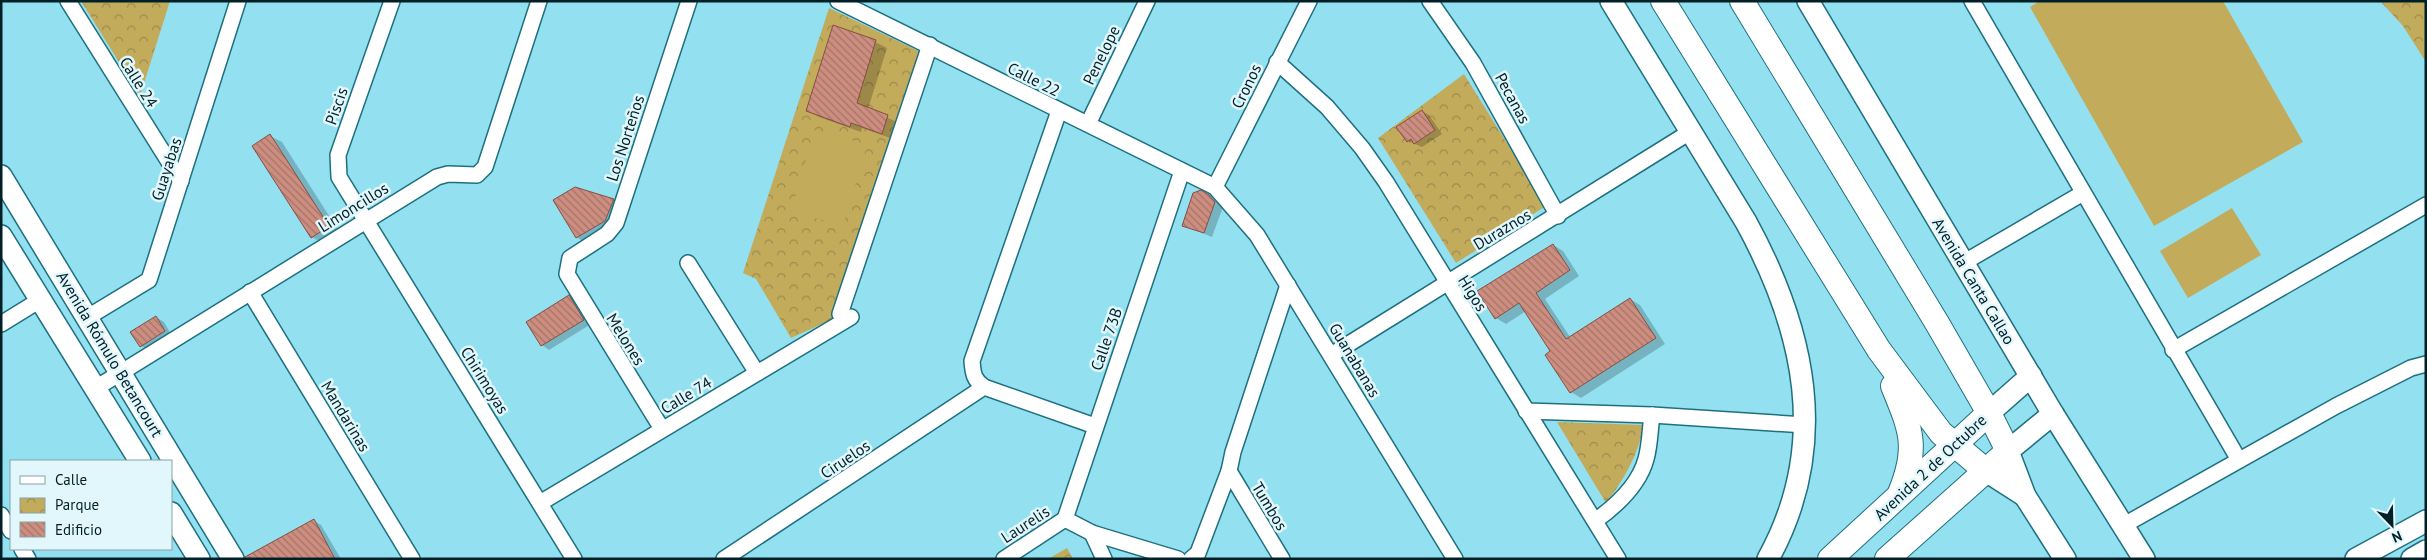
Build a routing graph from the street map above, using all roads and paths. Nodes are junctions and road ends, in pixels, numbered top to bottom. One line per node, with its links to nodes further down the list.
1 (68, 1): 22 (street, Calle 24)
2 (238, 1): 22 (street, Guayabas)
3 (392, 1): 27 (street, Piscis)
4 (539, 1): 27 (street, Limoncillos)
5 (689, 1): 31 (street, Los Norteños)
6 (838, 1): 15 (street, Calle 22)
7 (1147, 1): 18 (street, Penelope)
8 (1309, 1): 16 (street, Cronos)
9 (1430, 1): 26 (street, Pecanas)
10 (1611, 1): 19 (street)
11 (1664, 1): 38 (main road)
12 (1742, 1): 50 (main road)
13 (1808, 1): 30 (street, Avenida Canta Callao)
14 (1972, 1): 24 (street)
15 (930, 45): 17 (street, Calle 22); 45 (street, Calle 74)
16 (1277, 62): 23 (street, Cronos); 32 (street, Higos)
17 (1059, 111): 18 (street, Calle 22); 47 (street)
18 (1088, 124): 20 (street, Calle 22)
19 (1690, 132): 26 (street, Duraznos); 53 (street)
20 (1182, 171): 23 (street, Calle 22); 54 (street, Calle 73B)
21 (1, 176): 36 (street, Avenida Rómulo Betancourt)
22 (181, 181): 36 (street, Guayabas)
23 (1215, 187): 33 (street, Guanabanas)
24 (2083, 193): 30 (street); 39 (street)
25 (2426, 205): 39 (street)
26 (1558, 216): 32 (street, Duraznos)
27 (366, 220): 34 (street, Limoncillos); 64 (street, Chirimoyas)
28 (1, 236): 35 (street, Avenida Rómulo Betancourt)
29 (688, 262): 45 (street)
30 (1964, 263): 46 (street, Avenida Canta Callao)
31 (568, 264): 55 (street, Melones)
32 (1447, 282): 41 (street, Duraznos); 49 (street, Higos)
33 (1288, 285): 41 (street, Guanabanas); 60 (street)
34 (250, 292): 44 (street, Limoncillos); 74 (street, Mandarinas)
35 (40, 300): 37 (street); 48 (street, Avenida Rómulo Betancourt)
36 (88, 317): 44 (street, Avenida Rómulo Betancourt)
37 (1, 324)
38 (1878, 350): 56 (main road); 62 (main road)
39 (2173, 350): 59 (street)
40 (2426, 353): 43 (street)
41 (1331, 355): 82 (street, Guanabanas)
42 (2426, 364): 43 (street)
43 (2411, 368): 59 (street)
44 (121, 372): 48 (street, Limoncillos); 73 (street, Avenida Rómulo Betancourt)
45 (757, 373): 55 (street, Calle 74)
46 (2031, 376): 50 (street, Avenida 2 de Octubre); 51 (street, Avenida Canta Callao)
47 (984, 387): 54 (street); 76 (street, Ciruelos)
48 (96, 388): 58 (street, Avenida Rómulo Betancourt)
49 (1526, 411): 52 (street); 67 (street, Higos)
50 (1989, 412): 56 (main road, Avenida 2 de Octubre); 57 (main road)
51 (2054, 414): 57 (street); 69 (street, Avenida Canta Callao)
52 (1652, 415): 53 (street); 67 (street)
53 (1805, 425): 84 (street)
54 (1095, 426): 66 (street, Calle 73B)
55 (662, 430): 64 (street, Calle 74)
56 (1953, 444): 61 (main road); 62 (main road, Avenida 2 de Octubre)
57 (2008, 451): 61 (main road); 63 (street)
58 (139, 460)
59 (2239, 460): 69 (street)
60 (1229, 471): 80 (street); 81 (street, Tumbos)
61 (1986, 471): 63 (street); 86 (main road)
62 (1900, 494): 85 (main road, Avenida 2 de Octubre)
63 (2025, 496): 87 (street)
64 (540, 504): 75 (street, Chirimoyas)
65 (172, 515): 72 (street)
66 (1065, 519): 70 (street); 77 (street, Laurelis)
67 (1595, 521): 83 (street, Higos)
68 (2426, 521): 89 (street)
69 (2124, 525): 88 (street, Avenida Canta Callao)
70 (1092, 533): 78 (street); 79 (street)
71 (2426, 551): 90 (street)
72 (199, 559)
73 (233, 559)
74 (412, 559)
75 (574, 559)
76 (724, 559)
77 (1004, 559)
78 (1104, 559)
79 (1178, 559)
80 (1191, 559)
81 (1282, 559)
82 (1455, 559)
83 (1618, 559)
84 (1768, 559)
85 (1830, 559)
86 (1887, 559)
87 (2065, 559)
88 (2144, 559)
89 (2356, 559)
90 (2412, 559)

